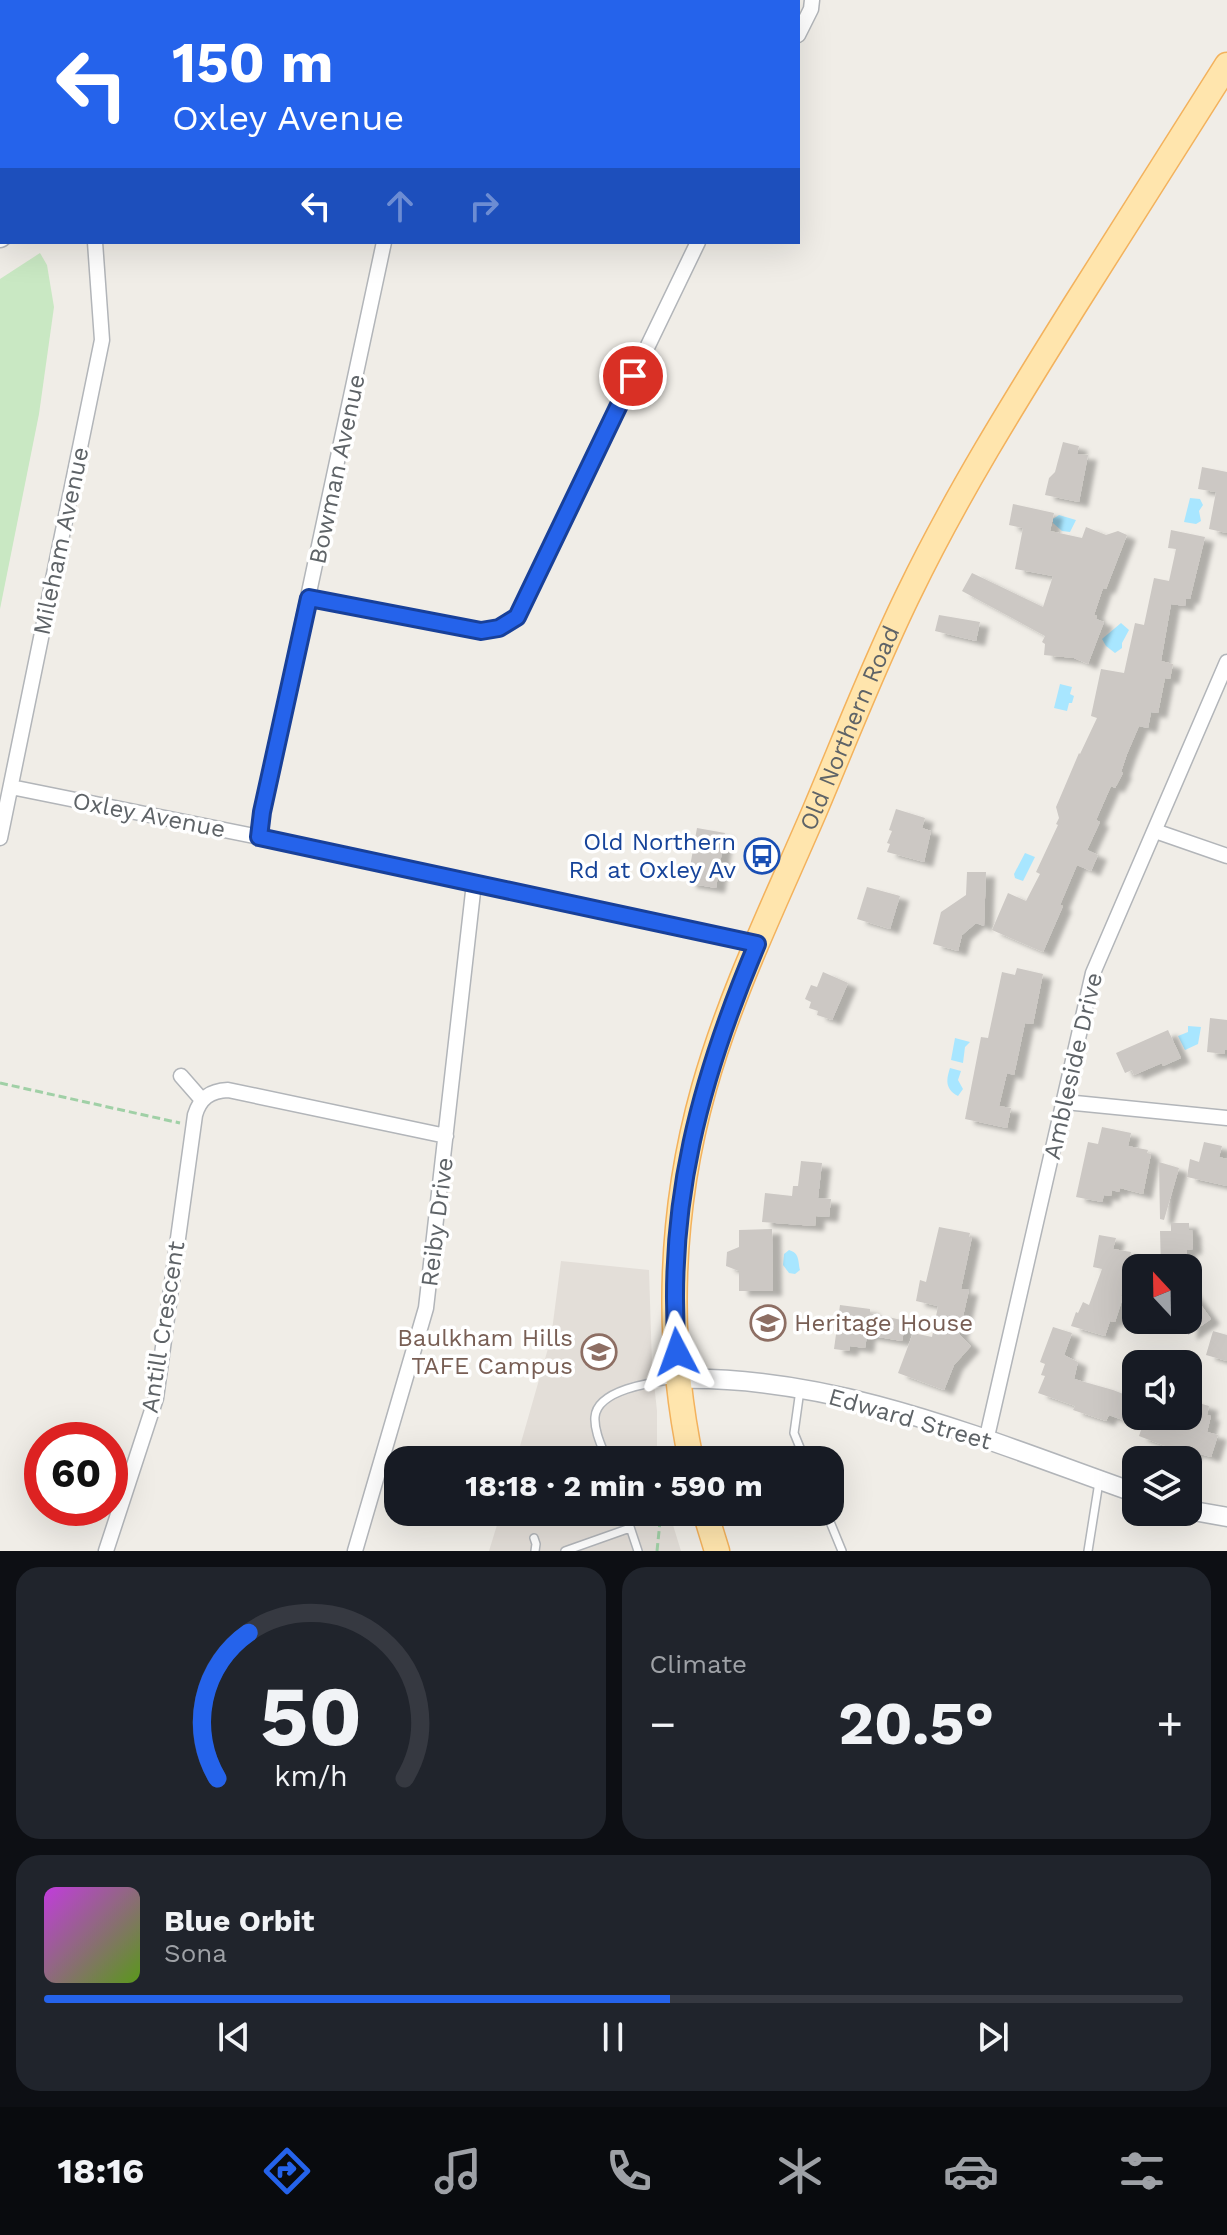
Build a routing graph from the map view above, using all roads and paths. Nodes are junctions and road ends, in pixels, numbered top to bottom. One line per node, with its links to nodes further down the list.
1 (812, 0): 2 (street)
2 (800, 31)
3 (1227, 65): 15 (main road, Old Northern Road)
4 (95, 244): 9 (street, Mileham Avenue)
5 (384, 244): 7 (street, Bowman Avenue)
6 (697, 244): 7 (street)
7 (309, 598): 11 (street, Bowman Avenue)
8 (1227, 662): 10 (street, Ambleside Drive)
9 (11, 787): 11 (street, Oxley Avenue); 12 (street, Mileham Avenue)
10 (1155, 831): 13 (street); 19 (street, Ambleside Drive)
11 (259, 837): 14 (street, Oxley Avenue)
12 (0, 838)
13 (1227, 856)
14 (474, 883): 15 (street, Oxley Avenue); 22 (street, Reiby Drive)
15 (757, 944): 23 (main road, Old Northern Road)
16 (181, 1076): 18 (street)
17 (0, 1083): 21 (path)
18 (202, 1100): 21 (street, Antill Crescent); 22 (street)
19 (1065, 1102): 20 (street); 25 (street, Ambleside Drive)
20 (1227, 1118)
21 (194, 1126): 38 (street, Antill Crescent)
22 (446, 1136): 39 (street, Reiby Drive)
23 (678, 1379): 24 (street, Edward Street); 26 (lane); 27 (main road, Old Northern Road)
24 (800, 1390): 25 (street, Edward Street); 28 (lane)
25 (986, 1441): 29 (street, Edward Street)
26 (602, 1446)
27 (689, 1446)
28 (799, 1446)
29 (1100, 1480): 30 (street, Edward Street); 46 (lane)
30 (1122, 1488)
31 (1202, 1513): 32 (street)
32 (1227, 1517)
33 (660, 1526): 43 (path)
34 (709, 1526): 44 (main road)
35 (832, 1526): 45 (lane)
36 (630, 1528): 41 (lane); 42 (lane)
37 (534, 1538): 40 (lane)
38 (106, 1551)
39 (355, 1551)
40 (535, 1551)
41 (565, 1551)
42 (638, 1551)
43 (657, 1551)
44 (717, 1551)
45 (842, 1551)
46 (1088, 1551)

